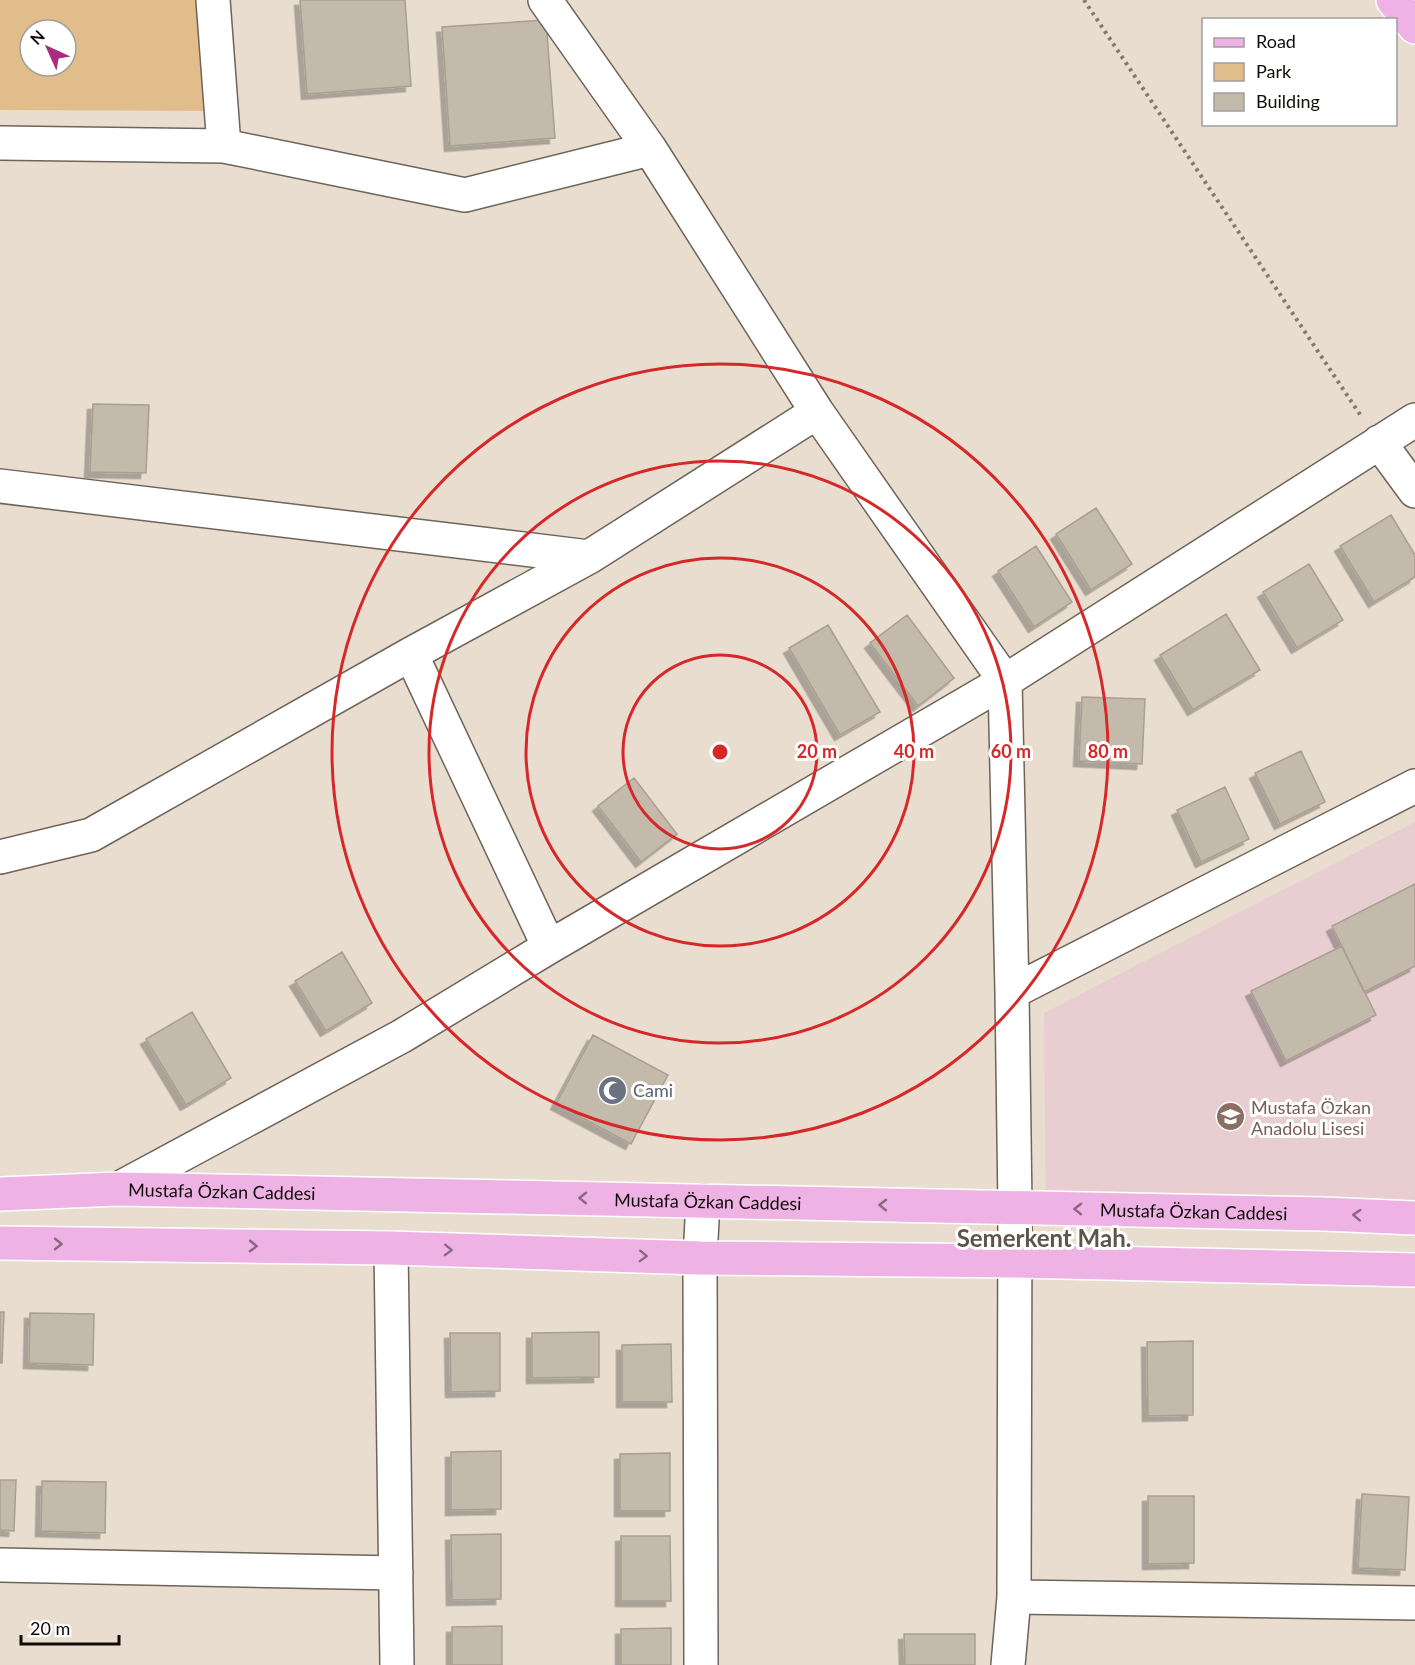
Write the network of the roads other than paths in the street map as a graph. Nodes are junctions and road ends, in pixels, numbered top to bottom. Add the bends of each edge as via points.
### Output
1 (213, 0) edge
2 (545, 0) edge
3 (1393, 0) edge
4 (1415, 27) edge
5 (0, 143) edge
6 (224, 146) junction
7 (650, 149) junction
8 (817, 412) junction
9 (1415, 420) edge
10 (1378, 442) junction
11 (0, 486) edge
12 (1415, 491) edge
13 (589, 557) junction
14 (411, 654) junction
15 (1005, 681) junction
16 (1415, 786) edge
17 (0, 857) edge
18 (549, 947) junction
19 (1012, 992) junction
20 (118, 1189) junction
21 (0, 1194) edge
22 (703, 1201) junction
23 (1015, 1207) junction
24 (1415, 1218) edge
25 (0, 1243) edge
26 (391, 1248) junction
27 (700, 1258) junction
28 (1014, 1261) junction
29 (1415, 1270) edge
30 (0, 1565) edge
31 (396, 1573) junction
32 (1014, 1596) junction
33 (1415, 1603) edge
34 (397, 1665) edge
35 (701, 1665) edge
36 (1008, 1665) edge

1 - 6 street
2 - 7 street
3 - 4 main road
5 - 6 street
6 - 7 street via 465,195
7 - 8 street
8 - 13 street
8 - 15 street
9 - 10 street
10 - 12 street
10 - 15 street
11 - 13 street
13 - 14 street
14 - 17 street via 91,835
14 - 18 street
15 - 18 street
15 - 19 street
16 - 19 street
18 - 20 street via 402,1036
19 - 23 street
20 - 21 main road, Mustafa Özkan Caddesi
22 -> 20 main road, Mustafa Özkan Caddesi
23 -> 22 main road, Mustafa Özkan Caddesi
22 - 27 street
24 -> 23 main road, Mustafa Özkan Caddesi
23 - 28 street
25 -> 26 main road
26 -> 27 main road
26 - 31 street
27 - 28 main road
27 - 35 street
28 - 29 main road
28 - 32 street
30 - 31 street
31 - 34 street
32 - 33 street
32 - 36 street

